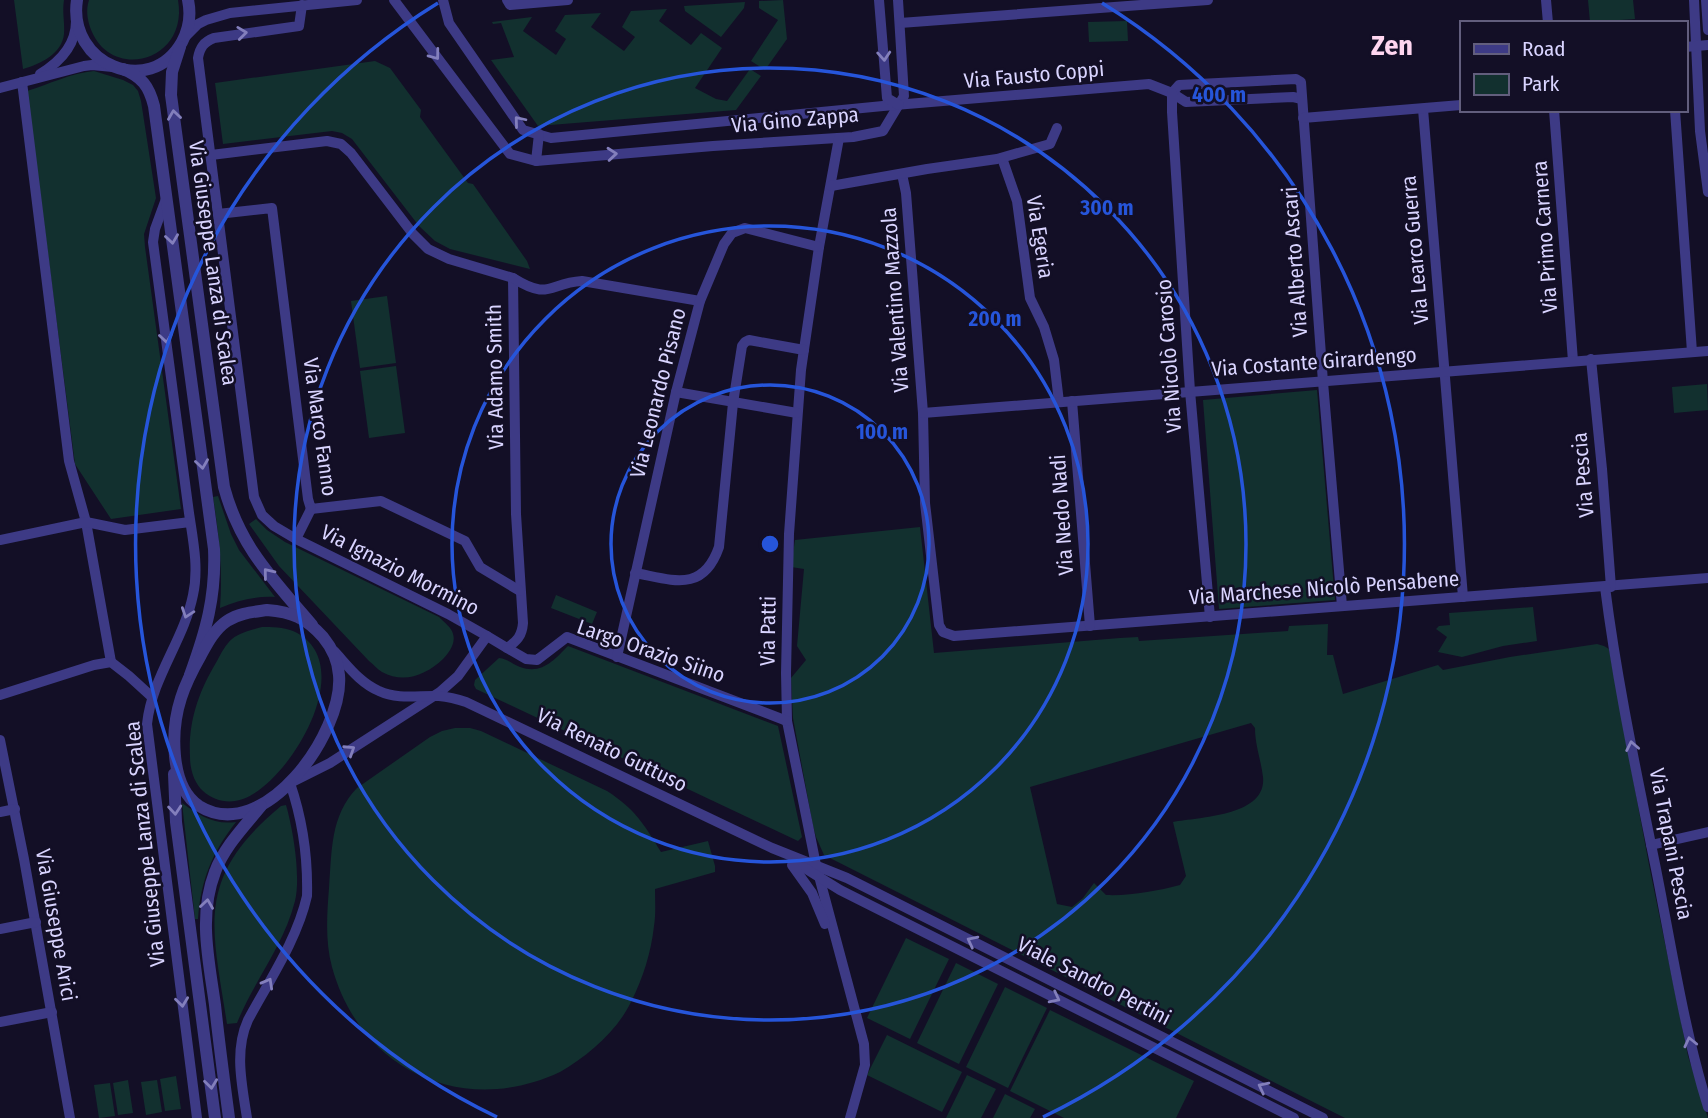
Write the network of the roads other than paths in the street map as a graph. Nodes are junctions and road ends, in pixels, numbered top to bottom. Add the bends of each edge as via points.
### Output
1 (77, 0) edge
2 (188, 0) edge
3 (357, 0) edge
4 (394, 0) edge
5 (443, 0) edge
6 (507, 0) edge
7 (568, 0) edge
8 (879, 0) edge
9 (898, 0) edge
10 (1208, 0) edge
11 (1546, 0) edge
12 (1693, 0) edge
13 (1706, 0) edge
14 (1160, 2) edge
15 (302, 5) junction
16 (76, 17) junction
17 (1548, 21) edge
18 (900, 23) junction
19 (1708, 30) edge
20 (1690, 32) edge
21 (182, 42) junction
22 (1708, 45) edge
23 (1690, 46) edge
24 (118, 68) junction
25 (23, 82) junction
26 (0, 88) edge
27 (1172, 93) junction
28 (1302, 99) junction
29 (899, 105) junction
30 (1460, 105) edge
31 (1423, 109) junction
32 (1554, 112) edge
33 (1675, 112) edge
34 (1303, 118) junction
35 (1057, 128) dead end
36 (539, 134) junction
37 (839, 138) junction
38 (211, 155) junction
39 (1002, 158) junction
40 (536, 161) junction
41 (902, 174) junction
42 (831, 186) junction
43 (1708, 192) edge
44 (166, 200) junction
45 (218, 214) junction
46 (819, 247) junction
47 (513, 278) junction
48 (700, 301) junction
49 (804, 349) junction
50 (1708, 351) edge
51 (1692, 352) junction
52 (1591, 359) junction
53 (1573, 361) junction
54 (1444, 372) junction
55 (1323, 382) junction
56 (1191, 391) junction
57 (676, 392) junction
58 (1072, 401) junction
59 (733, 402) junction
60 (1059, 402) junction
61 (923, 412) junction
62 (797, 413) junction
63 (311, 509) junction
64 (86, 522) junction
65 (190, 522) junction
66 (296, 539) junction
67 (0, 540) edge
68 (635, 573) junction
69 (1708, 578) edge
70 (1608, 587) junction
71 (520, 591) junction
72 (1463, 597) junction
73 (1342, 606) junction
74 (1210, 617) junction
75 (312, 625) junction
76 (1090, 626) junction
77 (943, 632) joint
78 (486, 636) junction
79 (330, 646) junction
80 (507, 648) junction
81 (617, 657) junction
82 (111, 662) junction
83 (190, 675) junction
84 (458, 676) junction
85 (0, 695) edge
86 (433, 696) junction
87 (152, 697) junction
88 (480, 708) junction
89 (787, 721) junction
90 (0, 740) edge
91 (174, 742) junction
92 (290, 783) junction
93 (261, 806) junction
94 (15, 809) junction
95 (0, 811) edge
96 (1708, 832) edge
97 (1651, 845) junction
98 (773, 849) junction
99 (816, 865) junction
100 (819, 877) junction
101 (841, 890) joint
102 (36, 922) junction
103 (0, 929) edge
104 (850, 993) junction
105 (52, 1012) junction
106 (0, 1022) edge
107 (243, 1092) junction
108 (226, 1094) junction
109 (1708, 1107) edge
110 (70, 1118) edge
111 (197, 1118) edge
112 (215, 1118) edge
113 (229, 1118) edge
114 (247, 1118) edge
115 (850, 1118) edge
116 (1294, 1118) edge
117 (1323, 1118) edge

1 - 16 street
2 - 21 street, Via Giuseppe Lanza di Scalea via 190,20
3 - 15 street
4 -> 40 street, Via Gino Zappa via 510,154
36 -> 5 street via 523,130 449,23
6 - 7 street via 510,5
8 -> 29 street via 887,98
9 - 18 street
10 - 14 street
11 - 17 street
12 - 20 street
13 - 19 street
14 - 18 street
15 - 21 street via 217,16 198,23
38 -> 15 street, Via Giuseppe Lanza di Scalea via 200,49 214,38 299,26
16 - 24 street, Via Giuseppe Lanza di Scalea via 89,49
16 - 25 street via 75,34 66,52 45,71
18 - 29 street via 904,96
19 - 20 street
20 - 23 street
21 - 24 street via 161,64
75 -> 21 street, Via Giuseppe Lanza di Scalea via 253,555 224,487 171,95 172,72
22 - 23 street
23 - 43 street
24 - 25 street via 83,66
24 - 44 street, Via Giuseppe Lanza di Scalea via 140,77 152,99
25 - 26 street
25 - 64 street via 66,442
27 - 28 street, Via Fausto Coppi via 1186,102
27 - 28 street, Via Alberto Ascari via 1179,85 1296,79 1301,82
27 - 29 street, Via Fausto Coppi via 1149,85
27 - 56 street, Via Nicolò Carosio
28 - 34 street, Via Alberto Ascari
29 - 36 street, Via Gino Zappa via 551,138
29 - 37 street, Via Gino Zappa via 883,131
30 - 31 street
31 - 34 street
31 - 54 street, Via Learco Guerra
32 - 53 street, Via Primo Carnera
33 - 51 street
34 - 55 street, Via Alberto Ascari
35 - 39 street via 1050,144
36 - 40 street
40 -> 37 street, Via Gino Zappa
37 - 42 street, Via Patti
38 - 45 street, Via Giuseppe Lanza di Scalea
38 - 47 street, Via Adamo Smith via 327,141 341,144 428,248
39 - 41 street
39 - 60 street, Via Egeria via 1017,201 1030,298 1054,360
41 - 42 street
41 - 61 street, Via Valentino Mazzola
42 - 46 street, Via Patti
44 -> 65 street, Via Giuseppe Lanza di Scalea via 153,242
44 -> 83 street, Via Giuseppe Lanza di Scalea via 214,549 212,601
45 - 63 street, Via Marco Fanno via 272,208
45 - 66 street, Via Giuseppe Lanza di Scalea via 254,497 262,515
46 - 48 street, Via Leonardo Pisano via 738,229 727,237
46 - 49 street, Via Patti
47 - 48 street via 541,291 582,281
47 - 71 street, Via Adamo Smith
48 - 57 street, Via Leonardo Pisano
49 - 59 street via 745,342
49 - 62 street, Via Patti
50 - 51 street, Via Costante Girardengo
51 - 52 street, Via Costante Girardengo
52 - 53 street, Via Costante Girardengo
52 - 70 street, Via Pescia
53 - 54 street, Via Costante Girardengo
54 - 55 street, Via Costante Girardengo
54 - 72 street, Via Learco Guerra
55 - 56 street, Via Costante Girardengo
55 - 73 street, Via Alberto Ascari
56 - 58 street, Via Costante Girardengo
56 - 74 street, Via Nicolò Carosio
57 - 59 street
57 - 68 street, Via Leonardo Pisano
58 - 60 street, Via Costante Girardengo
58 - 76 street, Via Nedo Nadi
59 - 62 street
59 - 68 street via 714,560 706,571 681,582
60 - 61 street, Via Costante Girardengo
61 - 77 street, Via Valentino Mazzola via 925,503
62 - 89 street, Via Patti via 789,534
63 - 66 street
63 - 71 street, Via Marco Fanno via 381,500 465,541 480,567
64 - 65 street via 125,530
64 - 67 street
64 - 82 street
65 -> 87 street, Via Giuseppe Lanza di Scalea via 195,558 193,595
66 - 78 street, Via Ignazio Mormino
68 - 81 street, Via Leonardo Pisano
69 - 70 street, Via Marchese Nicolò Pensabene
70 - 72 street, Via Marchese Nicolò Pensabene
97 -> 70 street, Via Trapani Pescia via 1615,659
71 - 80 street, Via Adamo Smith via 522,632
72 - 73 street, Via Marchese Nicolò Pensabene
73 - 74 street, Via Marchese Nicolò Pensabene
74 - 76 street, Via Marchese Nicolò Pensabene
75 - 79 street
75 - 83 street via 279,611 236,616 213,635
76 - 77 street, Via Marchese Nicolò Pensabene via 954,636
78 - 80 street, Via Ignazio Mormino
78 - 84 street
79 - 86 street, Via Renato Guttuso via 378,691
79 - 92 street via 340,677 335,705 317,746
80 - 81 street, Largo Orazio Siino via 537,660 567,637
81 - 89 street, Largo Orazio Siino
82 - 85 street
82 - 87 street
83 - 91 street via 177,710
84 - 86 street
84 - 88 street via 458,693
86 - 88 street, Via Renato Guttuso
92 -> 86 street
87 -> 111 street, Via Giuseppe Lanza di Scalea via 148,736
88 - 98 street, Via Renato Guttuso
89 - 99 street, Via Patti
90 - 94 street, Via Giuseppe Arici
91 - 93 street via 180,782 194,802 227,815
91 -> 112 street, Via Giuseppe Lanza di Scalea via 176,822
92 - 93 street
107 -> 92 street via 242,1034 294,933 307,896 302,831
108 -> 93 street via 206,946 207,900 223,856
94 - 95 street
94 - 102 street, Via Giuseppe Arici
96 - 97 street
109 -> 97 street, Via Trapani Pescia via 1690,1041
98 - 99 street, Via Renato Guttuso
98 - 100 street, Via Renato Guttuso
98 - 104 street via 796,869 812,893
99 - 100 street, Via Patti
117 -> 99 street, Viale Sandro Pertini
100 - 101 street, Via Renato Guttuso
100 - 104 street, Via Patti
101 -> 116 street, Viale Sandro Pertini
102 - 103 street
102 - 105 street, Via Giuseppe Arici
104 - 115 street, Via Patti via 866,1054
105 - 106 street
105 - 110 street, Via Giuseppe Arici
107 - 108 street
107 - 114 street
108 - 113 street

